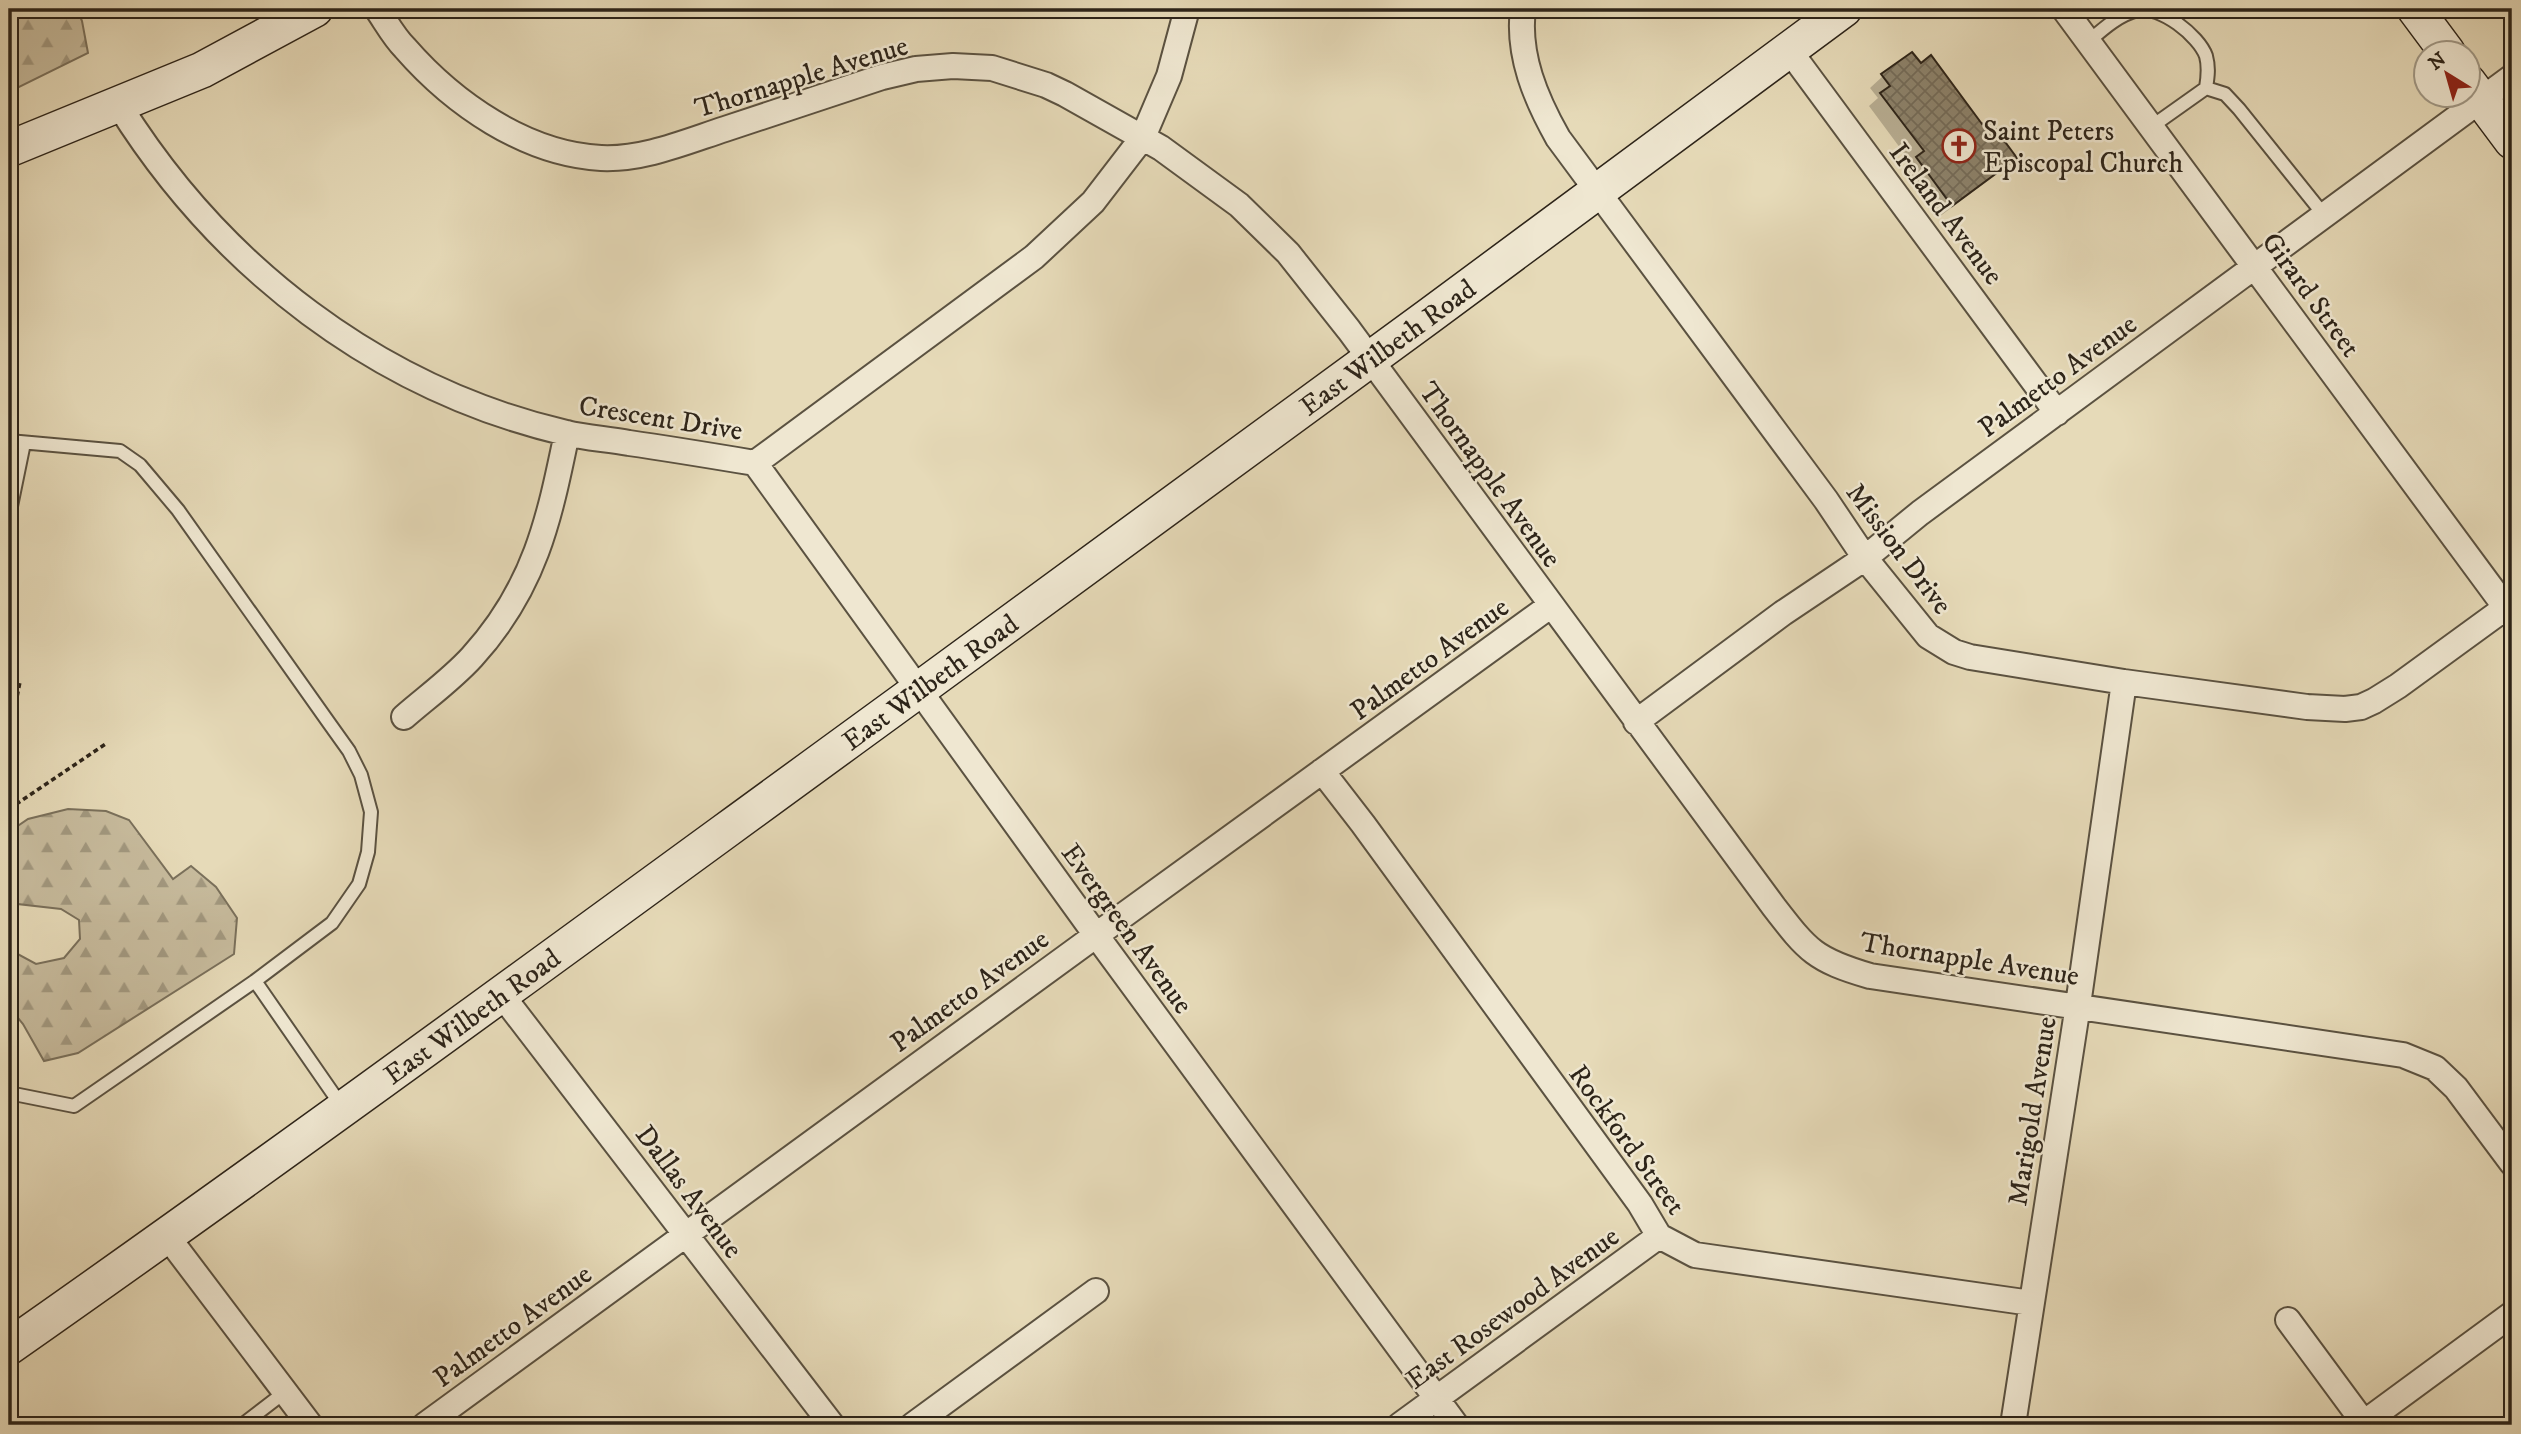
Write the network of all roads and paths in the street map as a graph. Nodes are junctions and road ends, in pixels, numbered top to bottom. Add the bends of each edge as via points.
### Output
1 (316, 9) edge
2 (377, 9) edge
3 (1187, 9) edge
4 (1523, 9) edge
5 (1844, 9) edge
6 (2064, 9) edge
7 (2415, 9) edge
8 (2437, 38) edge
9 (2088, 42) junction
10 (1789, 50) junction
11 (2512, 77) edge
12 (2206, 88) junction
13 (2482, 88) edge
14 (2482, 100) edge
15 (119, 105) junction
16 (2454, 108) edge
17 (2151, 127) junction
18 (1143, 137) junction
19 (2512, 141) edge
20 (9, 149) edge
21 (1598, 192) junction
22 (2324, 215) junction
23 (2255, 267) junction
24 (1371, 360) junction
25 (2057, 412) junction
26 (567, 433) junction
27 (9, 441) edge
28 (24, 443) junction
29 (755, 463) junction
30 (9, 516) edge
31 (1866, 558) junction
32 (1550, 606) junction
33 (2510, 609) edge
34 (20, 682) dead end
35 (2124, 682) junction
36 (919, 689) junction
37 (404, 717) dead end
38 (1636, 722) junction
39 (9, 737) edge
40 (107, 743) dead end
41 (1322, 771) junction
42 (9, 809) edge
43 (1096, 935) junction
44 (255, 981) junction
45 (501, 994) junction
46 (2078, 1005) junction
47 (9, 1093) edge
48 (343, 1108) junction
49 (2512, 1163) edge
50 (685, 1234) junction
51 (167, 1236) junction
52 (1659, 1236) junction
53 (1096, 1291) dead end
54 (2031, 1303) junction
55 (2512, 1314) edge
56 (2288, 1320) dead end
57 (9, 1347) edge
58 (285, 1392) junction
59 (1436, 1399) junction
60 (2363, 1424) edge
61 (242, 1425) edge
62 (310, 1425) edge
63 (425, 1425) edge
64 (832, 1425) edge
65 (913, 1425) edge
66 (1400, 1425) edge
67 (1456, 1425) edge
68 (2013, 1425) edge

1 - 15 main road via 202,70
2 - 18 street, Thornapple Avenue via 402,46 425,69 490,120 545,146 601,158 658,151 882,77 953,65 992,68 1046,85
3 - 18 street, Crescent Drive via 1169,76
4 - 21 street, Mission Drive via 1528,72 1537,100
5 - 10 main road, East Wilbeth Road
6 - 9 street, Girard Street
7 - 8 main road
9 - 12 lane via 2118,18 2140,9 2157,12 2177,22 2205,52
9 - 17 street, Girard Street
10 - 21 main road, East Wilbeth Road
10 - 25 street, Ireland Avenue
11 - 13 street, Palmetto Avenue
12 - 17 lane
12 - 22 lane via 2225,94 2239,109
14 - 19 main road
15 - 20 main road
15 - 26 street, Crescent Drive via 200,215 257,272 322,324 437,389
16 - 22 street, Palmetto Avenue
17 - 23 street, Girard Street
18 - 24 street, Thornapple Avenue via 1239,205 1288,253
18 - 29 street, Crescent Drive via 1093,202 1034,257
21 - 24 main road, East Wilbeth Road
21 - 31 street, Mission Drive
22 - 23 street, Palmetto Avenue
23 - 25 street, Palmetto Avenue
23 - 33 street, Girard Street
24 - 32 street, Thornapple Avenue
24 - 36 main road, East Wilbeth Road
25 - 31 street, Palmetto Avenue
26 - 29 street, Crescent Drive
26 - 37 street via 550,516 523,586 474,655
27 - 28 lane
28 - 30 lane
28 - 44 lane via 120,451 140,465 178,510 361,775 371,812 368,852 359,884 332,923
29 - 36 street, Evergreen Avenue
31 - 35 street, Mission Drive via 1928,636 1954,652
31 - 38 street, Palmetto Avenue
32 - 38 street, Thornapple Avenue
32 - 41 street, Palmetto Avenue
33 - 35 street, Mission Drive via 2361,707 2307,707
34 - 39 path
35 - 46 street, Marigold Avenue
36 - 43 street, Evergreen Avenue
36 - 45 main road, East Wilbeth Road
38 - 46 street, Thornapple Avenue via 1786,921 1822,959 1870,976
40 - 42 path
41 - 43 street, Palmetto Avenue
41 - 52 street, Rockford Street
43 - 50 street, Palmetto Avenue
43 - 59 street, Evergreen Avenue
44 - 47 lane via 74,1106
44 - 48 lane
45 - 48 main road, East Wilbeth Road
45 - 50 street, Dallas Avenue
46 - 49 street, Thornapple Avenue via 2421,1061 2456,1088
46 - 54 street, Marigold Avenue
48 - 51 main road, East Wilbeth Road
50 - 63 street, Palmetto Avenue
50 - 64 street, Dallas Avenue
51 - 57 main road, East Wilbeth Road
51 - 58 street
52 - 54 street, Rockford Street via 1695,1255
52 - 59 street, East Rosewood Avenue
53 - 65 street
54 - 68 street, Marigold Avenue
55 - 60 street
56 - 60 street
58 - 61 lane
58 - 62 street
59 - 66 street, East Rosewood Avenue
59 - 67 street, Evergreen Avenue

